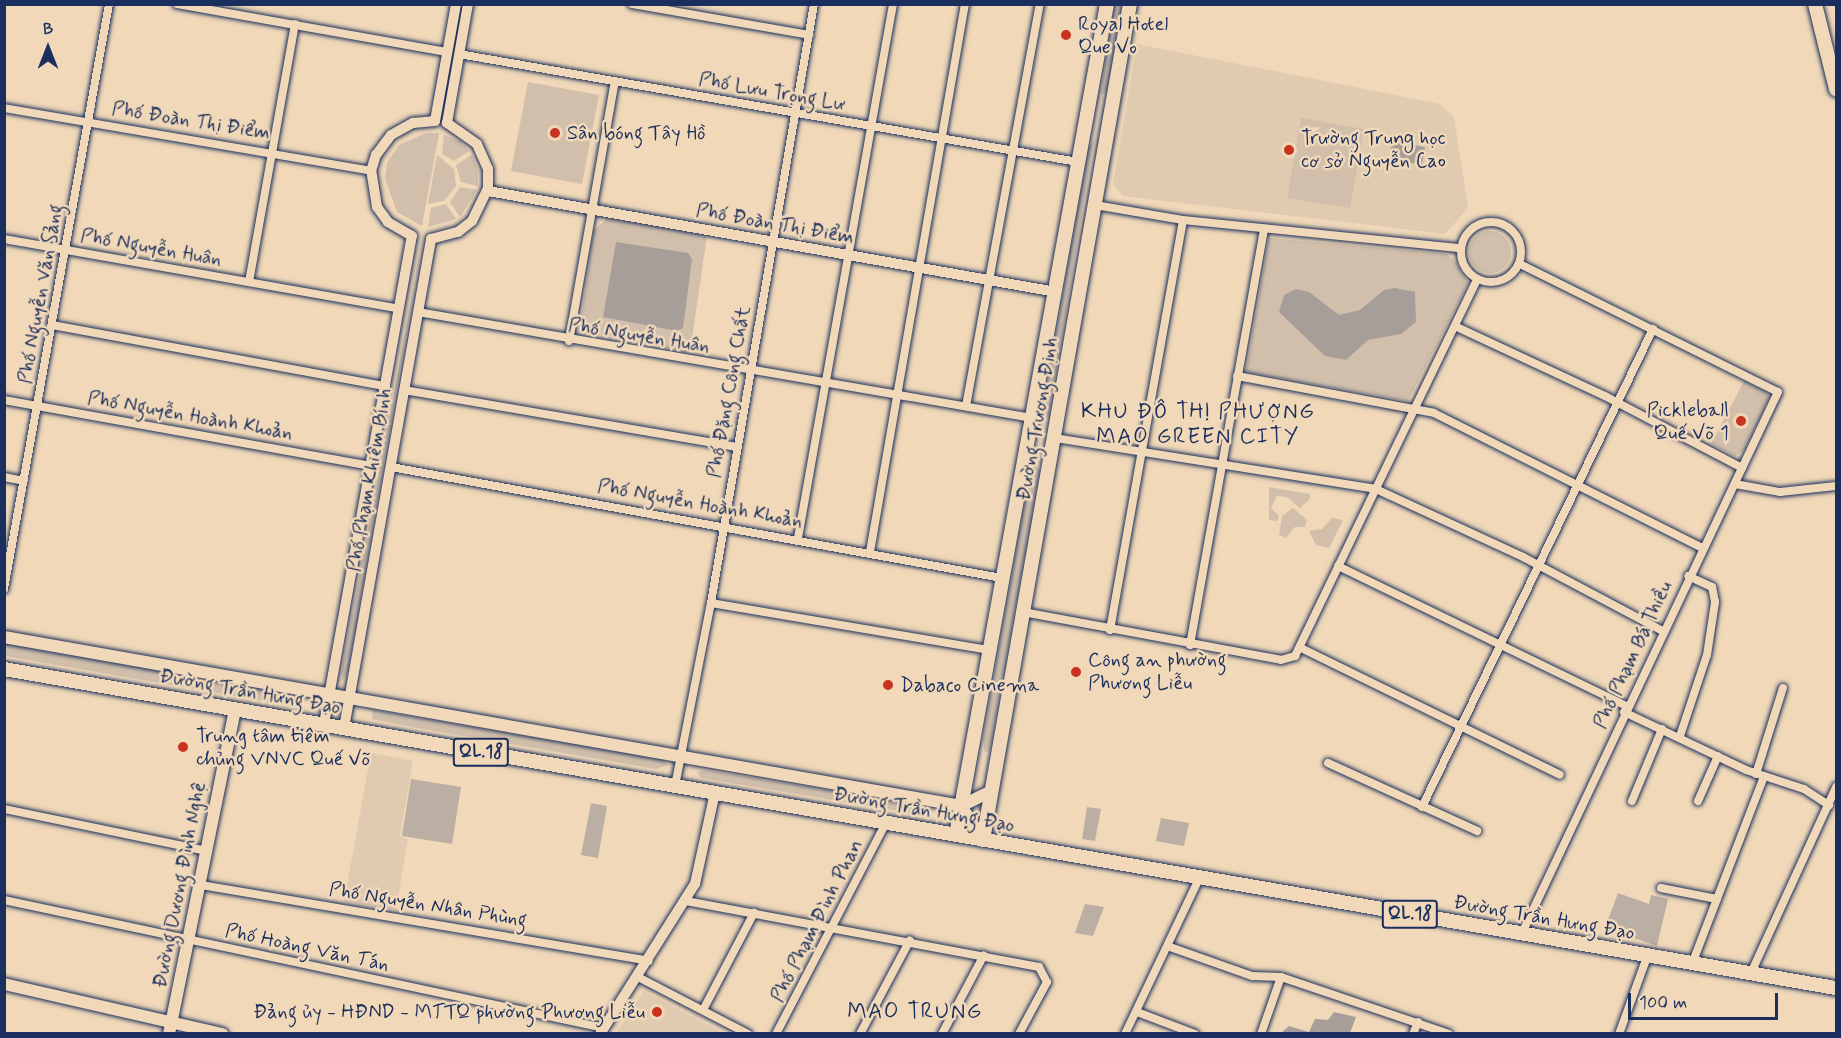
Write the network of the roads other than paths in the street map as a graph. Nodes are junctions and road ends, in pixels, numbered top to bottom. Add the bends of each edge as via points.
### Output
1 (109, 4) edge
2 (177, 4) edge
3 (456, 4) edge
4 (468, 4) edge
5 (632, 4) edge
6 (814, 4) edge
7 (893, 4) edge
8 (965, 4) edge
9 (1040, 4) edge
10 (1130, 4) edge
11 (1815, 4) edge
12 (1104, 5) edge
13 (295, 24) junction
14 (809, 35) junction
15 (447, 52) junction
16 (459, 54) junction
17 (1833, 57) edge
18 (615, 81) junction
19 (1836, 89) edge
20 (4, 108) edge
21 (1086, 111) junction
22 (796, 113) junction
23 (1109, 115) junction
24 (88, 122) junction
25 (873, 126) junction
26 (943, 139) junction
27 (1015, 151) junction
28 (271, 153) junction
29 (1078, 162) junction
30 (371, 171) junction
31 (488, 191) junction
32 (1095, 205) junction
33 (592, 210) junction
34 (1183, 220) junction
35 (1264, 229) junction
36 (4, 239) edge
37 (773, 242) junction
38 (1461, 248) junction
39 (65, 250) junction
40 (850, 256) junction
41 (1520, 264) junction
42 (919, 268) junction
43 (1477, 279) junction
44 (989, 280) junction
45 (249, 282) junction
46 (1056, 292) junction
47 (399, 309) junction
48 (418, 312) junction
49 (52, 325) junction
50 (1457, 327) junction
51 (1653, 329) junction
52 (569, 341) junction
53 (751, 371) junction
54 (1237, 376) junction
55 (825, 384) junction
56 (385, 386) junction
57 (404, 390) junction
58 (897, 395) junction
59 (4, 400) edge
60 (1619, 404) junction
61 (37, 406) junction
62 (966, 406) junction
63 (1416, 408) junction
64 (1032, 418) junction
65 (1029, 433) junction
66 (1055, 438) junction
67 (737, 447) junction
68 (1142, 450) junction
69 (370, 466) junction
70 (391, 467) junction
71 (1221, 467) junction
72 (1742, 468) junction
73 (4, 477) edge
74 (24, 481) junction
75 (1735, 484) junction
76 (1836, 486) edge
77 (1577, 487) junction
78 (1376, 489) junction
79 (723, 525) junction
80 (798, 538) junction
81 (1701, 548) junction
82 (870, 552) junction
83 (1539, 565) junction
84 (1338, 566) junction
85 (1688, 576) junction
86 (1002, 578) junction
87 (4, 589) edge
88 (711, 603) junction
89 (1023, 612) junction
90 (1110, 630) junction
91 (1663, 631) junction
92 (4, 637) edge
93 (1190, 645) junction
94 (1502, 646) junction
95 (1301, 648) junction
96 (988, 650) junction
97 (4, 669) edge
98 (1783, 688) dead end
99 (330, 694) junction
100 (350, 698) junction
101 (1625, 709) junction
102 (235, 710) junction
103 (324, 724) junction
104 (1460, 727) junction
105 (344, 728) junction
106 (1662, 729) junction
107 (1680, 736) junction
108 (680, 755) junction
109 (1718, 756) junction
110 (1328, 764) dead end
111 (1560, 775) dead end
112 (1760, 775) junction
113 (675, 786) junction
114 (1836, 787) edge
115 (716, 792) junction
116 (990, 792) junction
117 (1632, 801) dead end
118 (1698, 801) dead end
119 (1829, 805) junction
120 (961, 806) junction
121 (1422, 807) junction
122 (4, 809) edge
123 (886, 823) junction
124 (1476, 831) dead end
125 (956, 835) junction
126 (983, 840) junction
127 (207, 851) junction
128 (1200, 877) junction
129 (201, 885) junction
130 (1661, 888) dead end
131 (1717, 899) junction
132 (4, 900) edge
133 (686, 901) junction
134 (754, 913) junction
135 (834, 927) junction
136 (1522, 933) junction
137 (189, 939) junction
138 (910, 940) junction
139 (1170, 946) junction
140 (984, 956) junction
141 (1647, 957) junction
142 (649, 961) junction
143 (1692, 964) junction
144 (1751, 973) junction
145 (1281, 977) junction
146 (638, 978) junction
147 (4, 984) edge
148 (1836, 988) edge
149 (703, 1010) junction
150 (1137, 1012) junction
151 (1418, 1022) junction
152 (170, 1028) edge
153 (602, 1031) edge
154 (222, 1034) edge
155 (748, 1034) edge
156 (776, 1034) edge
157 (860, 1034) edge
158 (942, 1034) edge
159 (1019, 1034) edge
160 (1125, 1034) edge
161 (1195, 1034) edge
162 (1261, 1034) edge
163 (1413, 1034) edge
164 (1449, 1034) edge
165 (1619, 1034) edge

1 - 24 street, Phố Nguyễn Văn Sảng
2 - 13 street
3 - 15 street
4 - 16 street
5 - 14 street
6 - 14 street, Phố Đặng Công Chất
7 - 25 street
8 - 26 street
9 - 27 street
10 - 23 main road, Đường Trương Định
11 - 17 main road
12 - 21 main road, Đường Trương Định
13 - 15 street
13 - 28 street
14 - 22 street, Phố Đặng Công Chất
15 - 30 street via 435,121 413,123 391,135 376,155
16 - 18 street, Phố Lưu Trọng Lư
16 - 31 street via 447,123 464,131 482,152
17 - 19 main road
18 - 22 street, Phố Lưu Trọng Lư
18 - 33 street
20 - 24 street, Phố Đoàn Thị Điểm
21 - 23 main road
21 - 29 main road, Đường Trương Định
22 - 25 street, Phố Lưu Trọng Lư
22 - 37 street, Phố Đặng Công Chất
23 - 32 main road, Đường Trương Định
24 - 28 street, Phố Đoàn Thị Điểm
24 - 39 street, Phố Nguyễn Văn Sảng
25 - 26 street, Phố Lưu Trọng Lư
25 - 40 street
26 - 27 street, Phố Lưu Trọng Lư
26 - 42 street
27 - 29 street, Phố Lưu Trọng Lư
27 - 44 street
28 - 30 street, Phố Đoàn Thị Điểm
28 - 45 street
29 - 46 main road, Đường Trương Định
30 - 47 street, Phố Phạm Khiêm Bính via 377,207 388,222 412,236
31 - 33 street, Phố Đoàn Thị Điểm
31 - 48 street, Phố Phạm Khiêm Bính via 478,213 465,227 431,239
32 - 34 street
32 - 66 main road, Đường Trương Định
33 - 37 street, Phố Đoàn Thị Điểm
33 - 52 street
34 - 35 street
34 - 68 street
35 - 38 street
35 - 54 street
36 - 39 street, Phố Nguyễn Huân
37 - 40 street, Phố Đoàn Thị Điểm
37 - 53 street, Phố Đặng Công Chất
38 - 41 street via 1476,226 1499,223 1518,237
38 - 43 street via 1464,266
39 - 45 street, Phố Nguyễn Huân
39 - 49 street, Phố Nguyễn Văn Sảng
40 - 42 street, Phố Đoàn Thị Điểm
40 - 55 street
41 - 43 street via 1500,282
41 - 51 street
42 - 44 street, Phố Đoàn Thị Điểm
42 - 58 street
43 - 50 street
44 - 46 street, Phố Đoàn Thị Điểm
44 - 62 street
45 - 47 street, Phố Nguyễn Huân
46 - 64 main road, Đường Trương Định
47 - 56 street, Phố Phạm Khiêm Bính
48 - 52 street, Phố Nguyễn Huân
48 - 57 street, Phố Phạm Khiêm Bính
49 - 56 street
49 - 61 street, Phố Nguyễn Văn Sảng
50 - 60 street
50 - 63 street
51 - 60 street
51 - 72 street, Phố Phạm Bá Thiều via 1778,392
52 - 53 street, Phố Nguyễn Huân
53 - 55 street, Phố Nguyễn Huân
53 - 67 street, Phố Đặng Công Chất
54 - 63 street
54 - 71 street
55 - 58 street, Phố Nguyễn Huân
55 - 80 street
56 - 69 street, Phố Phạm Khiêm Bính
57 - 67 street
57 - 70 street, Phố Phạm Khiêm Bính
58 - 62 street, Phố Nguyễn Huân
58 - 82 street
59 - 61 street, Phố Nguyễn Hoành Khoản
60 - 72 street
60 - 77 street
61 - 69 street, Phố Nguyễn Hoành Khoản
61 - 74 street, Phố Nguyễn Văn Sảng
62 - 64 street, Phố Nguyễn Huân
63 - 77 street
63 - 78 street
64 - 65 main road, Đường Trương Định
65 - 66 main road
65 - 86 main road, Đường Trương Định
66 - 68 street
66 - 89 main road, Đường Trương Định
67 - 79 street, Phố Đặng Công Chất
68 - 71 street
68 - 90 street
69 - 99 street, Phố Phạm Khiêm Bính
70 - 79 street, Phố Nguyễn Hoành Khoản
70 - 100 street, Phố Phạm Khiêm Bính
71 - 78 street
71 - 93 street
72 - 75 street, Phố Phạm Bá Thiều
73 - 74 street
74 - 87 street, Phố Nguyễn Văn Sảng
75 - 76 street via 1779,492
75 - 81 street, Phố Phạm Bá Thiều
77 - 81 street
77 - 83 street
78 - 83 street
78 - 84 street
79 - 80 street, Phố Nguyễn Hoành Khoản
79 - 88 street, Phố Đặng Công Chất
80 - 82 street, Phố Nguyễn Hoành Khoản
81 - 85 street, Phố Phạm Bá Thiều
82 - 86 street, Phố Nguyễn Hoành Khoản
83 - 91 street
83 - 94 street
84 - 94 street
84 - 95 street
85 - 91 street, Phố Phạm Bá Thiều
85 - 107 street via 1712,587 1715,602 1707,655
86 - 96 main road, Đường Trương Định
88 - 96 street
88 - 108 street, Phố Đặng Công Chất
89 - 90 street
89 - 116 main road, Đường Trương Định
90 - 93 street
91 - 101 street, Phố Phạm Bá Thiều
92 - 99 main road, Đường Trần Hưng Đạo
93 - 95 street via 1281,660 1295,656
94 - 101 street
94 - 104 street
95 - 104 street
96 - 120 main road, Đường Trương Định
97 - 102 main road, Đường Trần Hưng Đạo / QL.18
98 - 112 street
99 - 100 main road, Đường Trần Hưng Đạo
99 - 103 street, Phố Phạm Khiêm Bính
100 - 105 street, Phố Phạm Khiêm Bính
100 - 108 main road, Đường Trần Hưng Đạo
101 - 106 street
101 - 136 street, Phố Phạm Bá Thiều
102 - 103 main road, Đường Trần Hưng Đạo / QL.18
102 - 127 main road, Đường Dương Đình Nghệ
103 - 105 main road, Đường Trần Hưng Đạo / QL.18
104 - 111 street
104 - 121 street
105 - 113 main road, Đường Trần Hưng Đạo / QL.18
106 - 107 street
106 - 117 street
107 - 109 street
108 - 113 street, Phố Đặng Công Chất
108 - 120 main road, Đường Trần Hưng Đạo
109 - 112 street
109 - 118 street
110 - 121 street
112 - 119 street via 1804,789
112 - 131 street
113 - 115 main road, Đường Trần Hưng Đạo / QL.18
114 - 119 street
115 - 123 main road, Đường Trần Hưng Đạo / QL.18
115 - 133 street via 697,876
116 - 120 main road
116 - 126 main road, Đường Trương Định
119 - 144 street
120 - 125 main road, Đường Trương Định
120 - 126 main road
121 - 124 street
122 - 127 street
123 - 125 main road, Đường Trần Hưng Đạo / QL.18
123 - 135 street, Phố Phạm Đình Phan
125 - 126 main road, Đường Trần Hưng Đạo / QL.18
126 - 128 main road, Đường Trần Hưng Đạo / QL.18
127 - 129 main road, Đường Dương Đình Nghệ
128 - 136 main road, Đường Trần Hưng Đạo / QL.18
128 - 139 street
129 - 137 main road, Đường Dương Đình Nghệ
129 - 142 street, Phố Nguyễn Nhân Phùng
130 - 131 street
131 - 143 street
132 - 137 street, Phố Hoàng Văn Tán
133 - 134 street
133 - 142 street
134 - 135 street
134 - 149 street
135 - 138 street
135 - 156 street, Phố Phạm Đình Phan
136 - 141 main road, Đường Trần Hưng Đạo / QL.18
137 - 152 main road, Đường Dương Đình Nghệ
137 - 153 street, Phố Hoàng Văn Tán
138 - 140 street
138 - 157 street
139 - 145 street via 1252,976
139 - 150 street
140 - 158 street
140 - 159 street via 1039,967 1045,973 1047,982
141 - 143 main road, Đường Trần Hưng Đạo / QL.18
141 - 165 street
142 - 146 street
143 - 144 main road, Đường Trần Hưng Đạo / QL.18
144 - 148 main road, Đường Trần Hưng Đạo / QL.18
145 - 151 street
145 - 162 street
146 - 149 street
146 - 153 street
147 - 152 main road
149 - 155 street
150 - 160 street
150 - 161 street
151 - 163 street
151 - 164 street
152 - 154 main road

